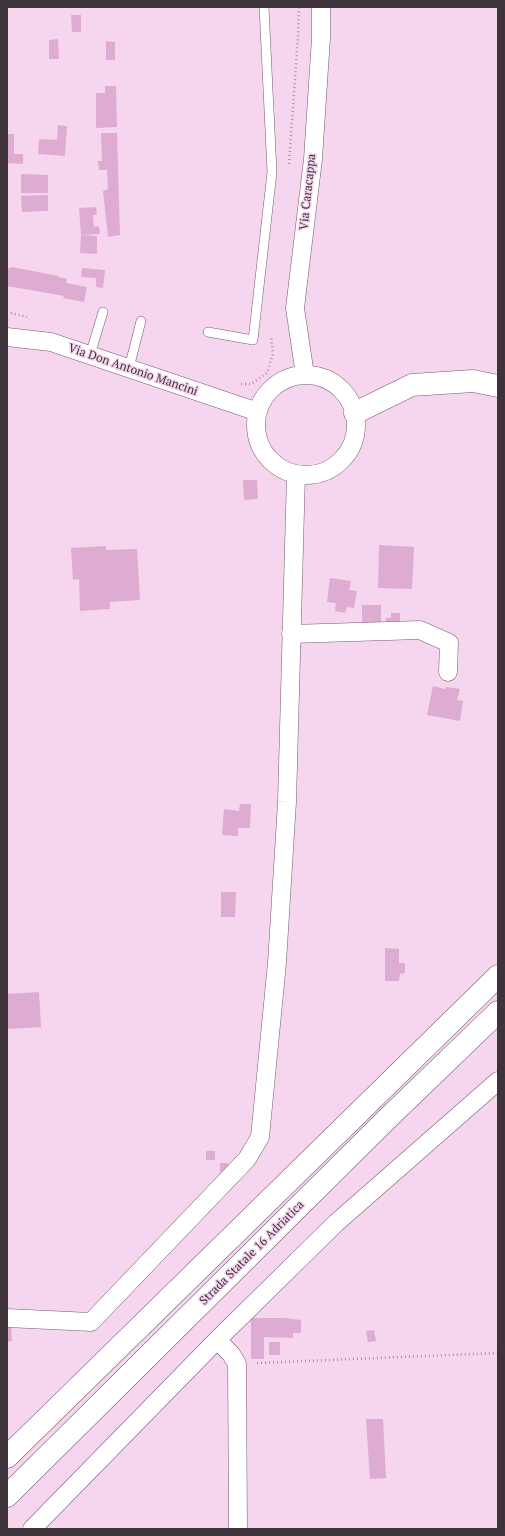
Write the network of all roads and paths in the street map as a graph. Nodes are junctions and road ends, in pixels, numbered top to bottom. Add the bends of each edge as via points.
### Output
1 (264, 7) edge
2 (321, 7) edge
3 (103, 312) dead end
4 (141, 322) dead end
5 (208, 332) dead end
6 (7, 337) edge
7 (90, 355) junction
8 (129, 368) junction
9 (305, 375) junction
10 (498, 386) edge
11 (258, 412) junction
12 (355, 413) junction
13 (296, 474) junction
14 (291, 634) junction
15 (448, 672) dead end
16 (498, 976) edge
17 (498, 1012) edge
18 (498, 1081) edge
19 (7, 1318) edge
20 (217, 1340) junction
21 (498, 1353) edge
22 (237, 1364) junction
23 (7, 1457) edge
24 (7, 1496) edge
25 (32, 1529) edge
26 (238, 1529) edge

1 - 5 lane via 272,172 253,340
2 - 9 street, Via Caracappa via 313,159 295,308
3 - 7 lane
4 - 8 lane
6 - 7 street, Via Don Antonio Mancini via 51,342
7 - 8 street, Via Don Antonio Mancini
8 - 11 street, Via Don Antonio Mancini
9 - 11 street via 289,378 275,386 265,397
9 - 12 street via 322,377 337,385 348,397
10 - 12 main road via 473,381 412,385
11 - 13 street via 256,428 260,444 268,458 281,468
12 - 13 street via 356,430 352,446 342,460 329,470 313,475
13 - 14 street
14 - 15 street via 420,630 449,643
14 - 19 street via 287,802 278,955 260,1138 247,1159 91,1322
16 - 23 main road
17 - 24 main road, Strada Statale 16 Adriatica
18 - 20 street via 336,1223
20 - 22 street via 232,1354
20 - 25 street
21 - 22 path
22 - 26 street

